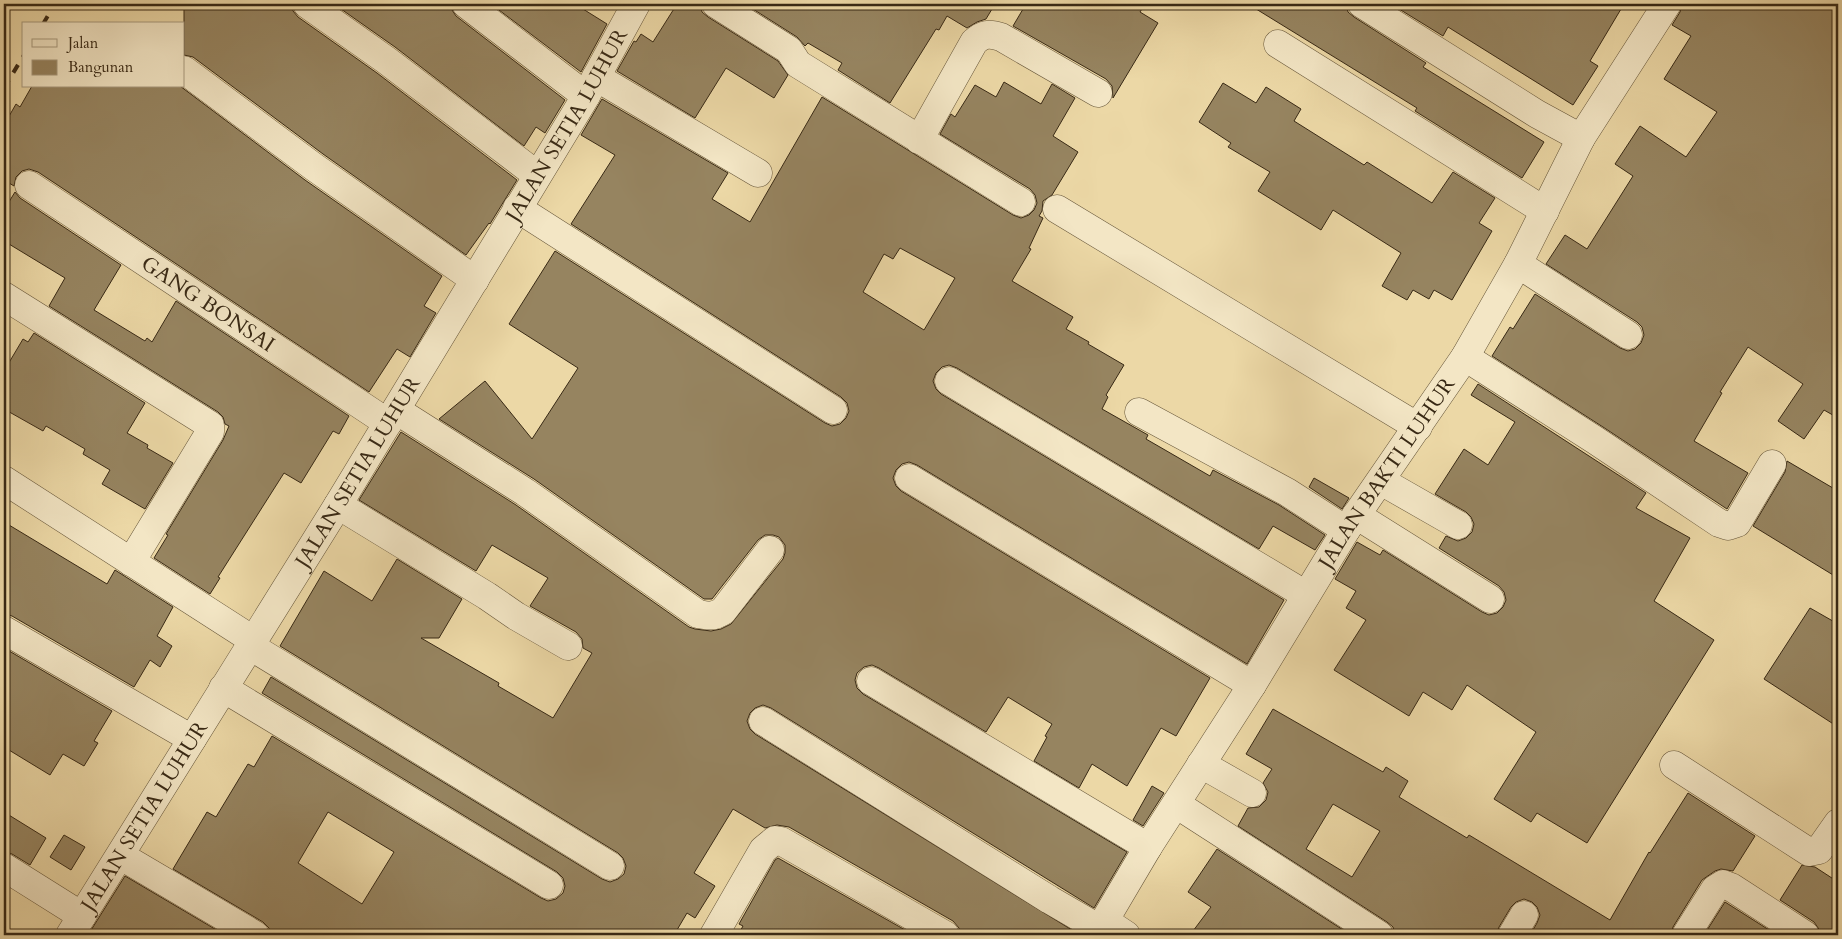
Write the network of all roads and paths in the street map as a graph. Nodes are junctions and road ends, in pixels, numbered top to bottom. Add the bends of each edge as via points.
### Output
1 (307, 4) edge
2 (466, 4) edge
3 (636, 4) edge
4 (716, 4) edge
5 (1362, 4) edge
6 (1667, 4) edge
7 (1278, 44) dead end
8 (185, 71) edge
9 (591, 86) junction
10 (1098, 93) dead end
11 (1581, 138) junction
12 (919, 140) junction
13 (758, 173) dead end
14 (537, 175) junction
15 (29, 184) dead end
16 (1021, 202) dead end
17 (517, 208) junction
18 (1057, 209) dead end
19 (1545, 211) junction
20 (1518, 264) junction
21 (475, 280) junction
22 (4, 296) edge
23 (1628, 334) dead end
24 (1465, 357) junction
25 (949, 381) dead end
26 (833, 410) dead end
27 (1139, 412) dead end
28 (392, 417) junction
29 (1418, 427) junction
30 (1772, 464) dead end
31 (908, 478) dead end
32 (4, 480) edge
33 (1381, 481) junction
34 (338, 505) junction
35 (1351, 523) junction
36 (1458, 525) dead end
37 (770, 550) dead end
38 (130, 562) junction
39 (1306, 595) junction
40 (1490, 599) dead end
41 (4, 630) edge
42 (251, 643) junction
43 (568, 646) dead end
44 (871, 682) dead end
45 (1252, 685) junction
46 (223, 688) junction
47 (763, 721) dead end
48 (192, 739) junction
49 (1201, 764) junction
50 (1674, 766) dead end
51 (1252, 793) dead end
52 (1176, 804) junction
53 (1838, 823) edge
54 (1148, 847) junction
55 (121, 856) junction
56 (610, 866) dead end
57 (4, 867) edge
58 (549, 885) dead end
59 (76, 926) edge
60 (1107, 930) edge
61 (255, 935) edge
62 (714, 935) edge
63 (945, 935) edge
64 (1379, 935) edge
65 (1686, 935) edge
66 (1804, 935) edge

1 - 14 street
2 - 9 street
3 - 9 street, JALAN SETIA LUHUR
4 - 12 street via 789,50 798,64
5 - 11 street
6 - 11 street, JALAN BAKTI LUHUR
7 - 19 street
8 - 21 street via 314,167
9 - 13 street
9 - 14 street, JALAN SETIA LUHUR
10 - 12 street via 992,33 974,42
11 - 19 street, JALAN BAKTI LUHUR
12 - 16 street
14 - 17 street, JALAN SETIA LUHUR
15 - 28 street, GANG BONSAI
17 - 21 street, JALAN SETIA LUHUR
17 - 26 street
18 - 29 street
19 - 20 street, JALAN BAKTI LUHUR
20 - 23 street
20 - 24 street, JALAN BAKTI LUHUR
21 - 28 street, JALAN SETIA LUHUR
22 - 38 street via 210,425 210,432
24 - 29 street, JALAN BAKTI LUHUR
24 - 30 street via 1719,524 1737,523
25 - 39 street
27 - 35 street
28 - 34 street, JALAN SETIA LUHUR
28 - 37 street, GANG BONSAI via 525,492 698,614 716,616 723,611
29 - 33 street, JALAN BAKTI LUHUR
31 - 45 street
32 - 38 street
33 - 35 street, JALAN BAKTI LUHUR
33 - 36 street
34 - 42 street, JALAN SETIA LUHUR
34 - 43 street
35 - 39 street, JALAN BAKTI LUHUR
35 - 40 street
38 - 42 street
39 - 45 street, JALAN BAKTI LUHUR
41 - 48 street
42 - 46 street, JALAN SETIA LUHUR
42 - 56 street
44 - 54 street
45 - 49 street, JALAN BAKTI LUHUR
46 - 48 street, JALAN SETIA LUHUR
46 - 58 street
47 - 60 street via 1050,900
48 - 55 street, JALAN SETIA LUHUR
49 - 51 street
49 - 52 street, JALAN BAKTI LUHUR
50 - 53 street via 1809,852 1819,850
52 - 54 street, JALAN BAKTI LUHUR
52 - 64 street
54 - 60 street, JALAN BAKTI LUHUR
55 - 59 street, JALAN SETIA LUHUR
55 - 61 street
57 - 59 street
62 - 63 street via 763,850 775,840
65 - 66 street via 1715,889 1723,884 1731,886

